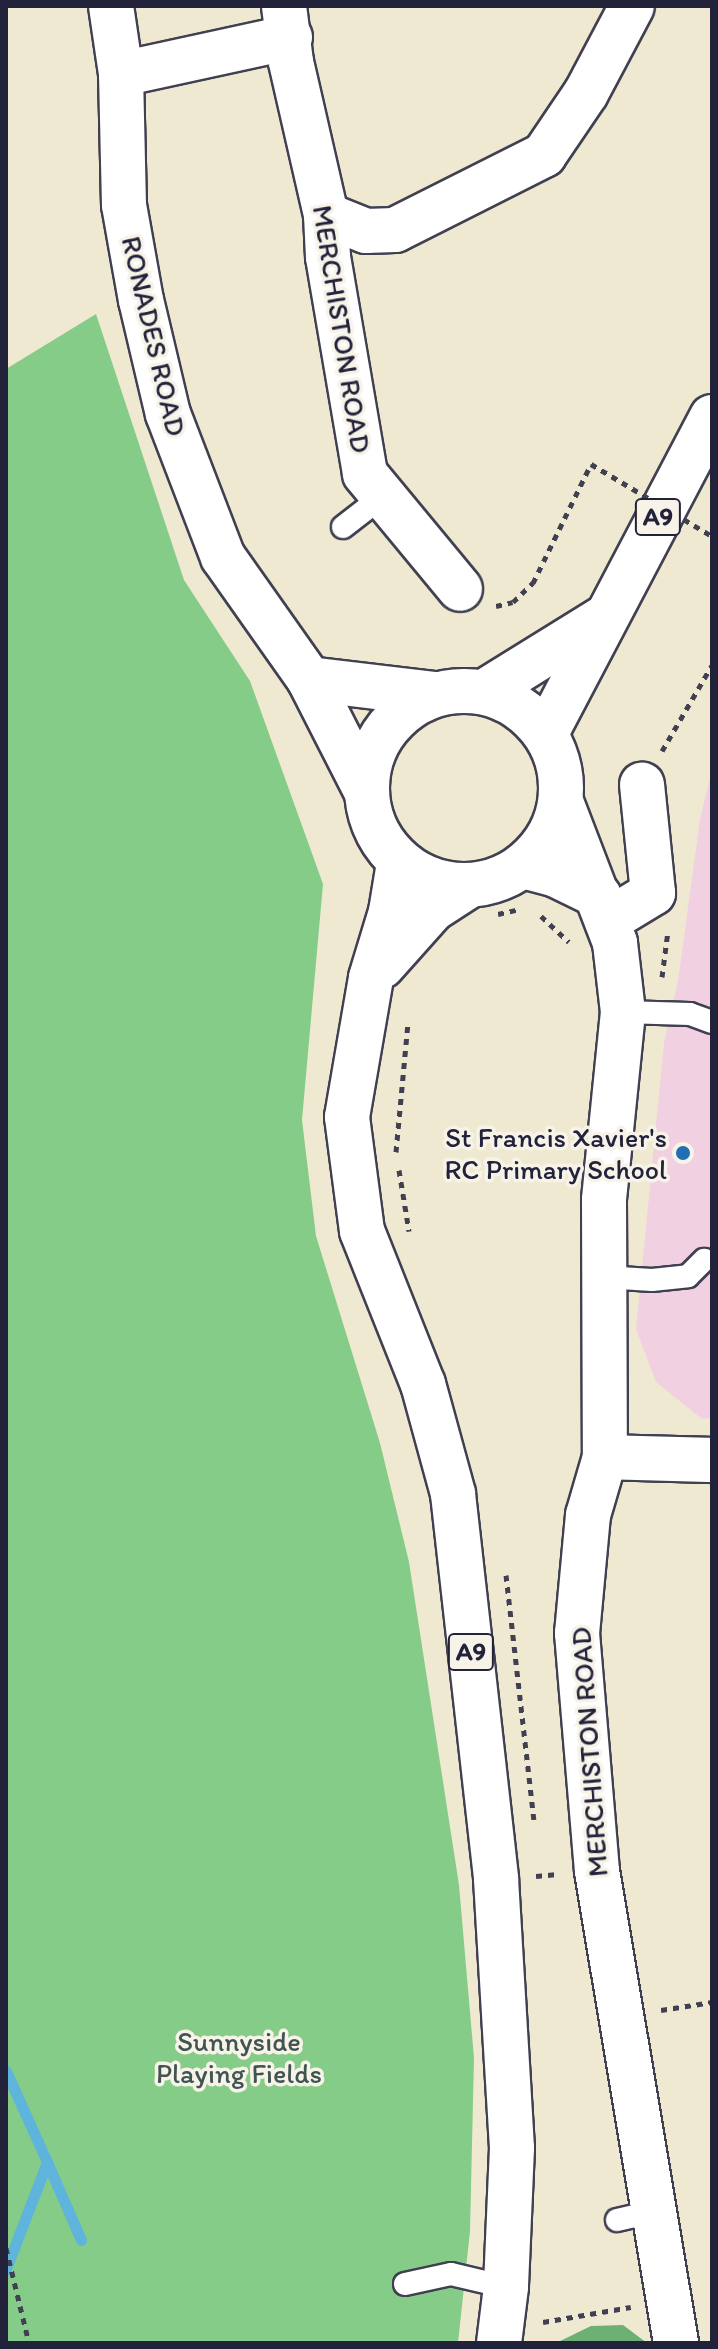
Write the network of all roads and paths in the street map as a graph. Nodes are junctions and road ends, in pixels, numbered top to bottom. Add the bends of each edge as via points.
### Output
1 (111, 6) edge
2 (632, 6) edge
3 (287, 21) edge
4 (121, 74) junction
5 (326, 215) junction
6 (712, 417) edge
7 (383, 496) junction
8 (343, 527) dead end
9 (712, 536) edge
10 (460, 589) joint
11 (605, 617) junction
12 (712, 665) edge
13 (309, 679) junction
14 (484, 692) junction
15 (435, 694) junction
16 (546, 733) junction
17 (642, 785) joint
18 (365, 789) junction
19 (561, 802) junction
20 (399, 863) junction
21 (540, 871) junction
22 (477, 901) junction
23 (603, 909) junction
24 (371, 978) junction
25 (623, 1012) junction
26 (408, 1020) dead end
27 (712, 1022) edge
28 (413, 1245) dead end
29 (704, 1260) dead end
30 (604, 1277) junction
31 (605, 1457) junction
32 (712, 1460) edge
33 (505, 1565) dead end
34 (535, 1831) dead end
35 (537, 1861) dead end
36 (539, 1876) dead end
37 (712, 2002) edge
38 (621, 2015) junction
39 (6, 2248) edge
40 (405, 2284) dead end
41 (506, 2287) junction
42 (672, 2322) edge
43 (514, 2334) edge
44 (29, 2343) edge

1 - 4 main road, RONADES ROAD
2 - 5 main road via 586,93 544,155 395,230 366,231
3 - 4 main road, MERCHISTON ROAD
3 - 5 main road, MERCHISTON ROAD via 291,62
4 - 13 main road, RONADES ROAD via 124,205 168,414 223,557
5 - 7 main road, MERCHISTON ROAD via 328,257 365,474
6 - 11 main road, A9
7 - 8 lane
7 - 10 main road, MERCHISTON ROAD
9 - 10 path, bridge via 591,464 533,583 513,602 482,610
11 - 14 main road
11 - 16 main road, A9
12 - 17 path
13 - 15 main road
13 - 18 main road, RONADES ROAD
14 - 15 main road
14 - 16 main road via 519,707
15 - 18 main road via 407,708 384,730 370,758
16 - 19 main road via 560,766
17 - 23 main road via 653,893
18 - 20 main road via 374,830
19 - 21 main road
19 - 23 main road, MERCHISTON ROAD
20 - 22 main road
20 - 24 main road, A9
21 - 22 main road via 497,881
21 - 22 path via 532,907
21 - 23 main road
22 - 24 main road via 433,909
23 - 25 main road, MERCHISTON ROAD via 615,943
24 - 41 main road, A9 via 347,1117 362,1231 423,1384 453,1494 496,1879 512,2148
25 - 27 lane via 690,1014
25 - 30 main road, MERCHISTON ROAD via 604,1200
26 - 28 path via 395,1149
29 - 30 lane via 688,1276
30 - 31 main road, MERCHISTON ROAD
31 - 32 main road
31 - 38 main road, MERCHISTON ROAD via 588,1515 577,1633 597,1871
33 - 34 path
35 - 36 path
37 - 38 path
38 - 42 main road, MERCHISTON ROAD via 635,2216
39 - 44 path
40 - 41 lane via 451,2274
41 - 43 main road, A9
42 - 43 path

